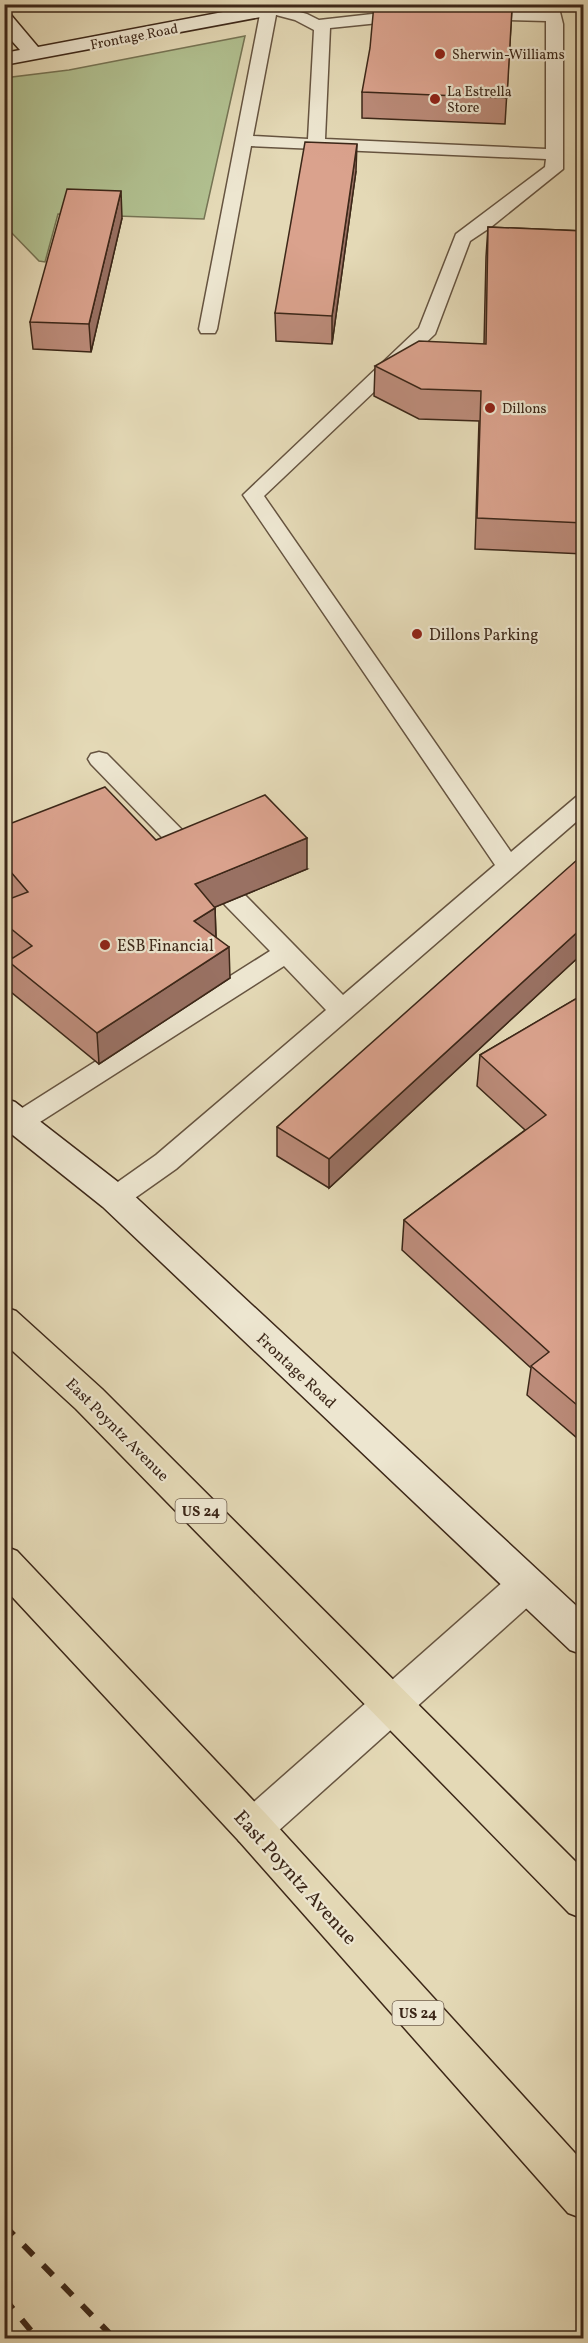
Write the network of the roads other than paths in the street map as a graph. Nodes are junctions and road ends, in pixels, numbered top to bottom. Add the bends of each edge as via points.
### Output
1 (298, 4) edge
2 (269, 9) junction
3 (552, 11) edge
4 (419, 14) edge
5 (464, 14) edge
6 (4, 19) edge
7 (316, 25) junction
8 (34, 55) junction
9 (4, 59) edge
10 (244, 141) junction
11 (316, 144) junction
12 (553, 154) junction
13 (208, 329) dead end
14 (99, 759) dead end
15 (584, 802) edge
16 (194, 856) edge
17 (508, 867) junction
18 (234, 899) edge
19 (286, 953) junction
20 (342, 1010) junction
21 (12, 1116) edge
22 (115, 1198) junction
23 (4, 1322) edge
24 (4, 1562) edge
25 (526, 1585) junction
26 (584, 1638) edge
27 (393, 1704) junction
28 (253, 1828) junction
29 (584, 1899) edge
30 (584, 2197) edge

1 - 2 street, Frontage Road
2 - 7 lane
2 - 8 street, Frontage Road
2 - 10 lane
3 - 5 lane
3 - 12 lane
4 - 7 lane
6 - 8 street
7 - 11 lane via 322,28
8 - 9 street, Frontage Road
10 - 11 lane
10 - 13 lane
11 - 12 lane
12 - 17 lane via 554,169 462,238 428,330 253,495
14 - 16 lane
15 - 17 lane
17 - 20 lane
18 - 19 lane
19 - 20 lane
19 - 21 lane
20 - 22 lane via 166,1162
21 - 22 street, Frontage Road
22 - 25 street, Frontage Road
23 - 27 highway, East Poyntz Avenue / US 24 via 89,1399
24 - 28 highway, East Poyntz Avenue / US 24
25 - 26 street, Frontage Road
25 - 27 street
27 - 28 street
27 - 29 highway, East Poyntz Avenue / US 24
28 - 30 highway, East Poyntz Avenue / US 24

